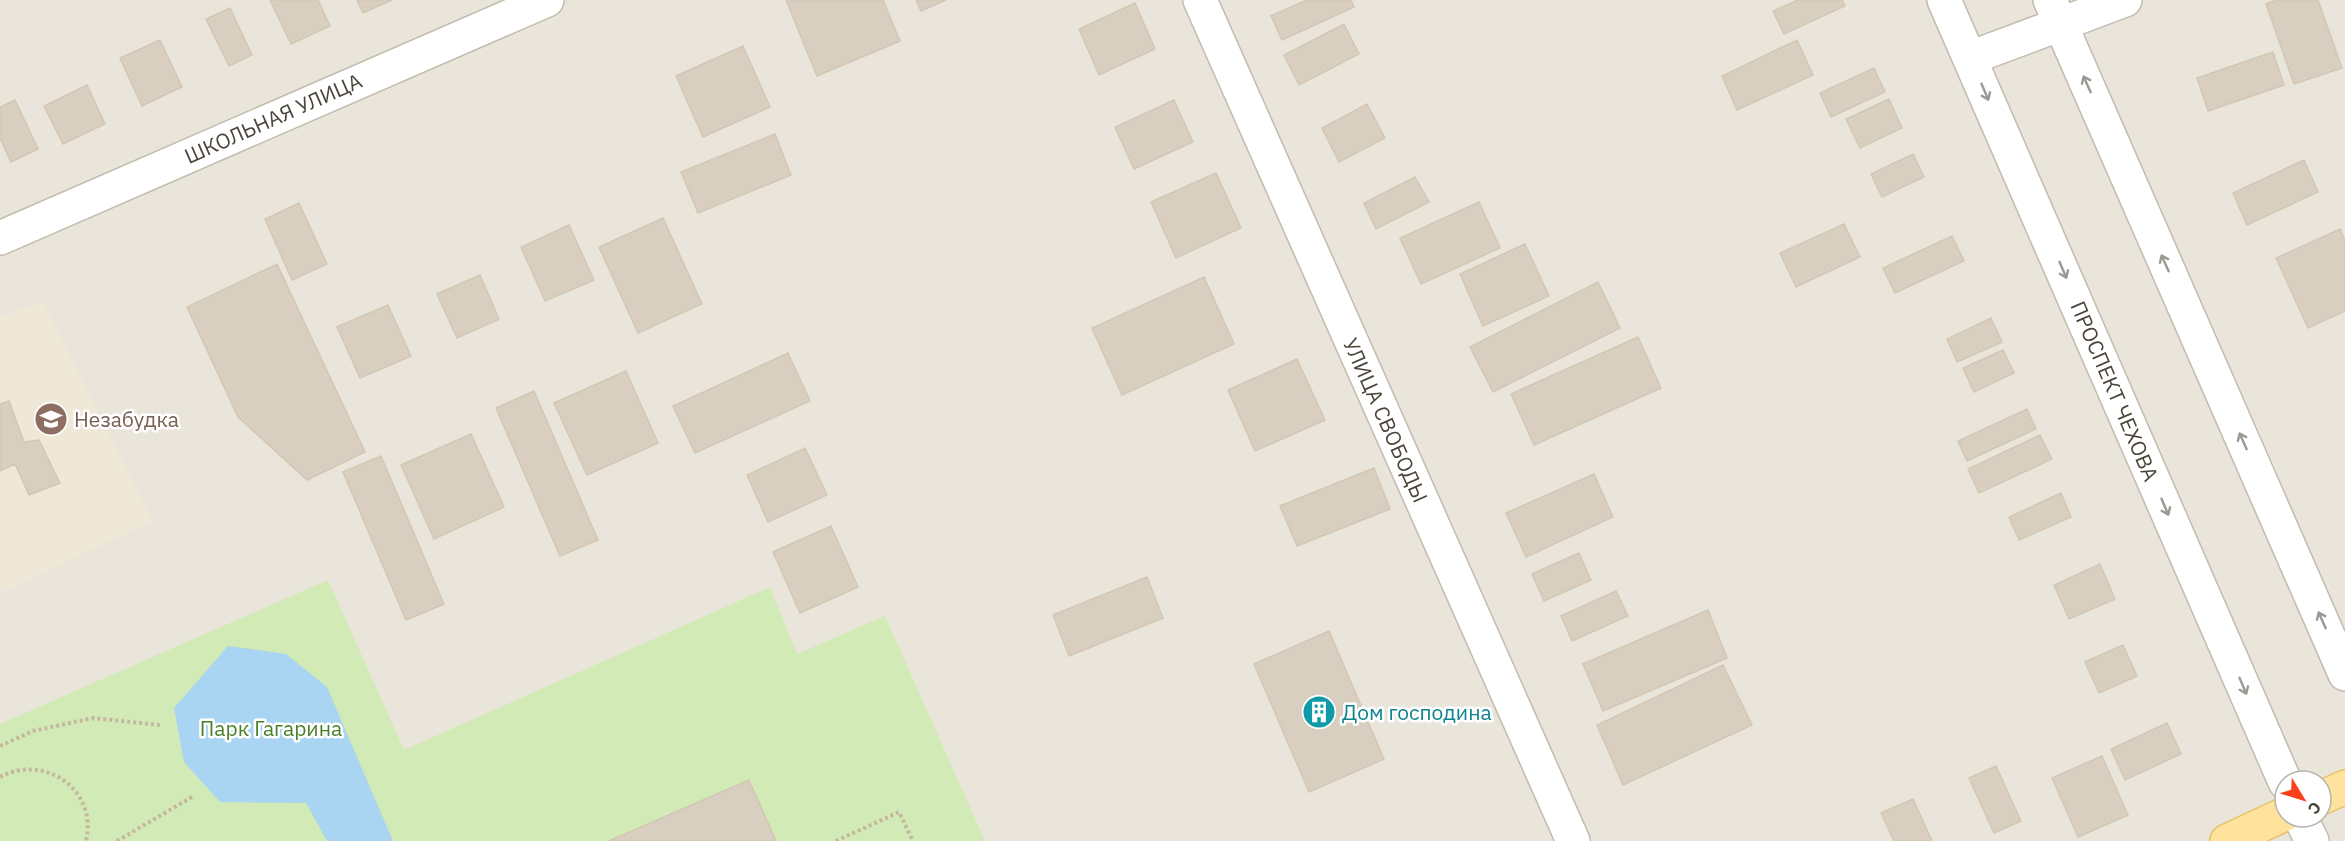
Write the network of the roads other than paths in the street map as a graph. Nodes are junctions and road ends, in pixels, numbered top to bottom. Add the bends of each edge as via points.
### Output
1 (547, 0) edge
2 (1200, 0) edge
3 (1944, 0) edge
4 (2125, 0) edge
5 (495, 10) edge
6 (2056, 12) edge
7 (1970, 58) junction
8 (0, 238) edge
9 (2345, 674) edge
10 (2279, 769) edge
11 (2273, 820) edge
12 (1573, 841) edge
13 (2227, 841) edge

1 - 5 street, ШКОЛЬНАЯ УЛИЦА
2 - 12 street, УЛИЦА СВОБОДЫ
3 - 7 street, ПРОСПЕКТ ЧЕХОВА
4 - 6 street
5 - 8 street, ШКОЛЬНАЯ УЛИЦА
6 - 7 street
9 -> 6 street
7 -> 10 street, ПРОСПЕКТ ЧЕХОВА
11 - 13 main road

